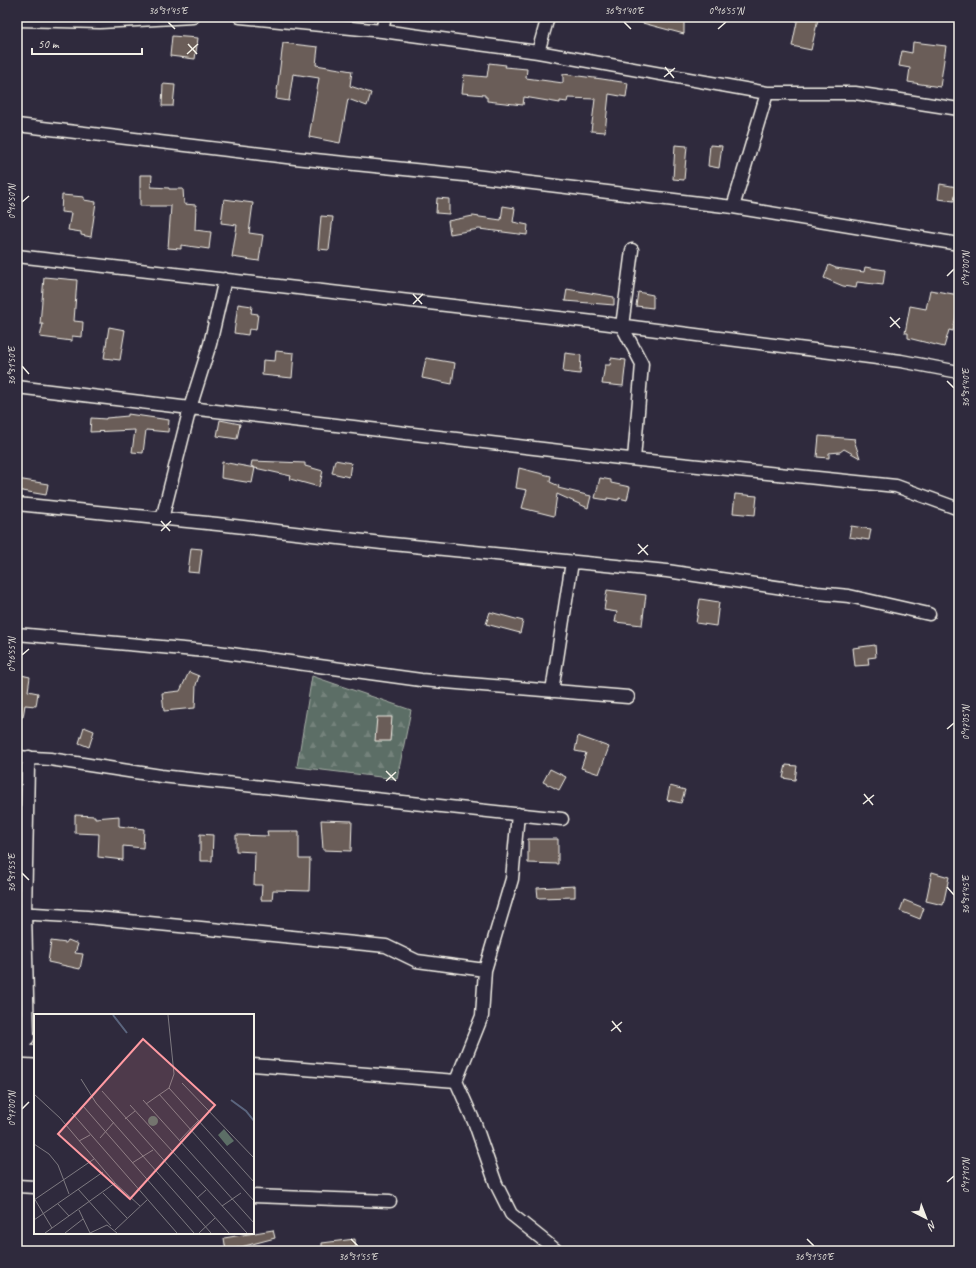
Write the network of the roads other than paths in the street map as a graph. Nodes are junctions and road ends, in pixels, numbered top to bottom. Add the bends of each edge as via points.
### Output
1 (193, 17) edge
2 (240, 17) edge
3 (385, 17) edge
4 (548, 17) edge
5 (17, 20) edge
6 (382, 31) junction
7 (538, 52) junction
8 (767, 93) junction
9 (959, 109) edge
10 (17, 125) edge
11 (733, 207) junction
12 (959, 244) edge
13 (632, 250) dead end
14 (17, 256) edge
15 (225, 279) junction
16 (622, 326) junction
17 (959, 372) edge
18 (17, 387) edge
19 (190, 408) junction
20 (634, 459) junction
21 (17, 504) edge
22 (959, 509) edge
23 (162, 519) junction
24 (572, 562) junction
25 (929, 614) dead end
26 (17, 634) edge
27 (552, 691) junction
28 (628, 697) dead end
29 (23, 757) edge
30 (518, 814) junction
31 (562, 819) dead end
32 (21, 913) edge
33 (485, 970) junction
34 (18, 1051) edge
35 (34, 1052) edge
36 (254, 1065) edge
37 (456, 1081) junction
38 (17, 1186) edge
39 (34, 1187) edge
40 (254, 1196) edge
41 (390, 1201) dead end
42 (557, 1251) edge

1 - 5 street via 100,22
2 - 6 street
3 - 6 street
4 - 7 street
6 - 7 street
7 - 8 street
8 - 9 street via 855,93
8 - 11 street
10 - 11 street
11 - 12 street
13 - 16 street
14 - 15 street
15 - 16 street
15 - 19 street via 210,344
16 - 17 street via 901,361
16 - 20 street via 642,364
18 - 19 street
19 - 20 street
19 - 23 street
20 - 22 street via 896,486
21 - 23 street
23 - 24 street
24 - 25 street via 666,571 849,596
24 - 27 street
26 - 27 street via 217,652 421,680
27 - 28 street
29 - 30 street via 50,758 161,776
29 - 32 street via 28,766
30 - 31 street
30 - 33 street via 512,879
32 - 33 street via 386,946 417,961
32 - 34 street via 28,1038
33 - 37 street via 482,1016
34 - 35 street
36 - 37 street
37 - 42 street via 475,1124 496,1184 511,1214
38 - 39 street
40 - 41 street

